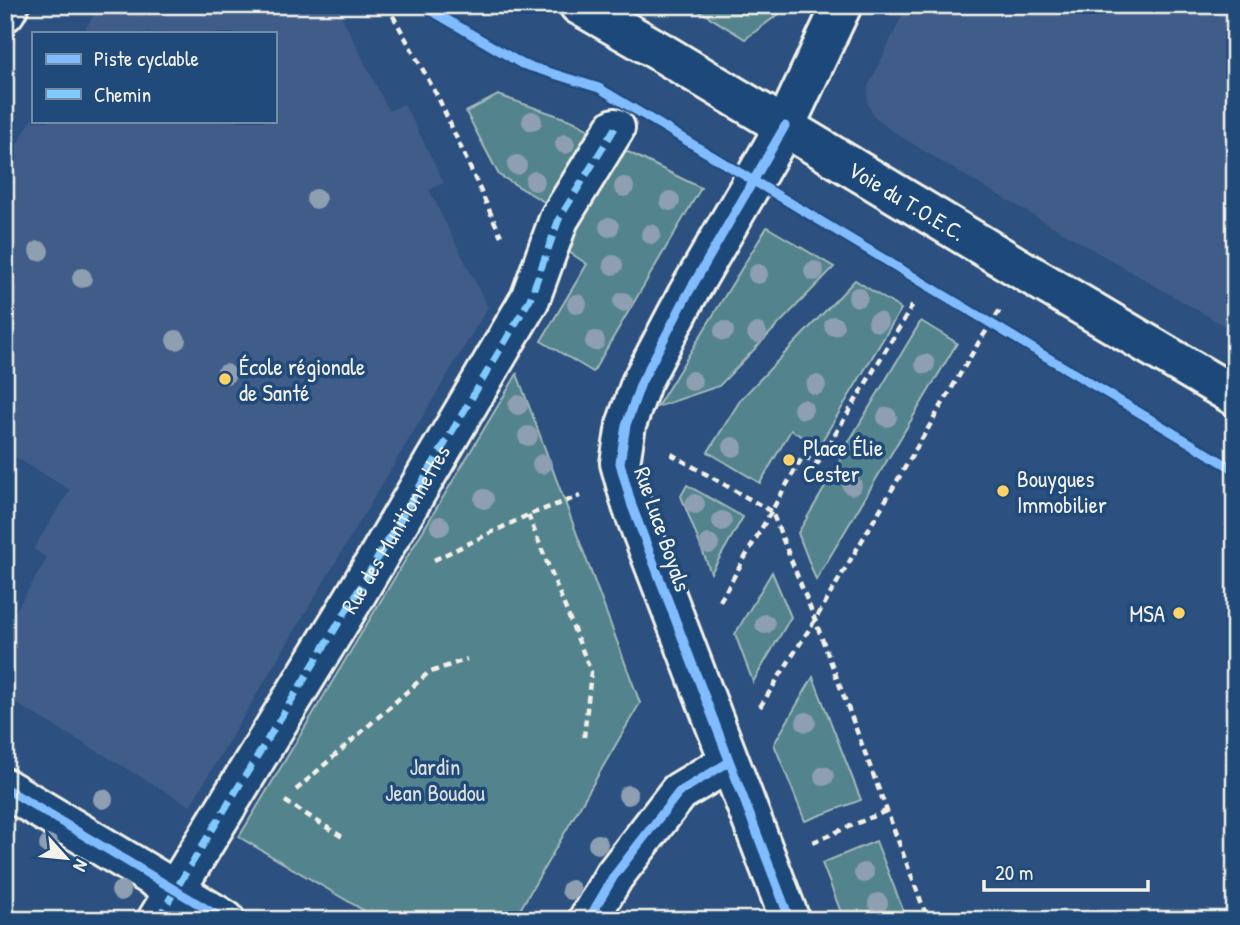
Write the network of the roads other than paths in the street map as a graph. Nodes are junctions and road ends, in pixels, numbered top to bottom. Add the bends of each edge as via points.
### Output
1 (9, 5) edge
2 (579, 5) edge
3 (842, 5) edge
4 (5, 12) edge
5 (785, 127) junction
6 (615, 128) dead end
7 (1235, 396) edge
8 (729, 762) junction
9 (5, 788) edge
10 (166, 905) edge
11 (225, 920) edge
12 (588, 920) edge
13 (790, 920) edge

1 - 4 street
2 - 5 street, Voie du T.O.E.C.
3 - 5 street, Rue Luce Boyals
5 - 7 street, Voie du T.O.E.C.
5 - 8 street, Rue Luce Boyals via 641,383 626,425 621,463 632,506
6 - 10 street, Rue des Munitionnettes via 559,219 530,299
8 - 12 street via 678,792 614,876
8 - 13 street, Rue Luce Boyals
9 - 10 street
10 - 11 street

